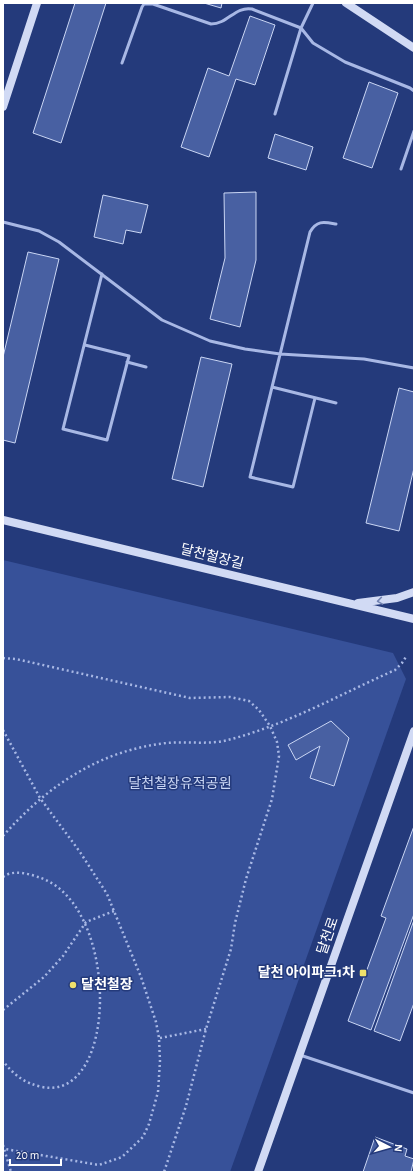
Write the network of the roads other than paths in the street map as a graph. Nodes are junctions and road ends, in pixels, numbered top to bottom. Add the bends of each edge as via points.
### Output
1 (37, 3) edge
2 (313, 3) edge
3 (346, 3) edge
4 (301, 28) junction
5 (414, 48) edge
6 (122, 63) dead end
7 (414, 91) edge
8 (3, 107) edge
9 (275, 114) dead end
10 (414, 131) edge
11 (401, 168) dead end
12 (3, 222) edge
13 (336, 224) dead end
14 (102, 274) junction
15 (85, 345) junction
16 (280, 354) junction
17 (127, 362) junction
18 (146, 367) dead end
19 (414, 368) edge
20 (272, 387) junction
21 (315, 398) junction
22 (336, 403) dead end
23 (3, 520) edge
24 (414, 592) edge
25 (344, 602) junction
26 (414, 619) edge
27 (414, 731) edge
28 (300, 1055) junction
29 (414, 1093) edge
30 (258, 1172) edge

1 - 8 street
2 - 4 lane
3 - 5 street
4 - 6 lane via 252,9 238,10 228,19 218,24 210,24 148,3 142,7
4 - 7 lane via 313,42 340,60
4 - 9 lane
10 - 11 lane
12 - 14 lane via 39,231 59,242
13 - 16 lane via 314,224 310,232
14 - 15 lane
14 - 16 lane via 162,320 210,341
15 - 17 lane via 129,356
15 - 17 lane via 63,429 107,440
16 - 19 lane via 364,359
16 - 20 lane
17 - 18 lane
20 - 21 lane
20 - 21 lane via 250,477 293,487
21 - 22 lane
23 - 25 street, 달천철장길
24 -> 25 street via 379,601
25 - 26 street, 달천철장길
27 - 28 street, 달천로
28 - 29 lane
28 - 30 street, 달천로

